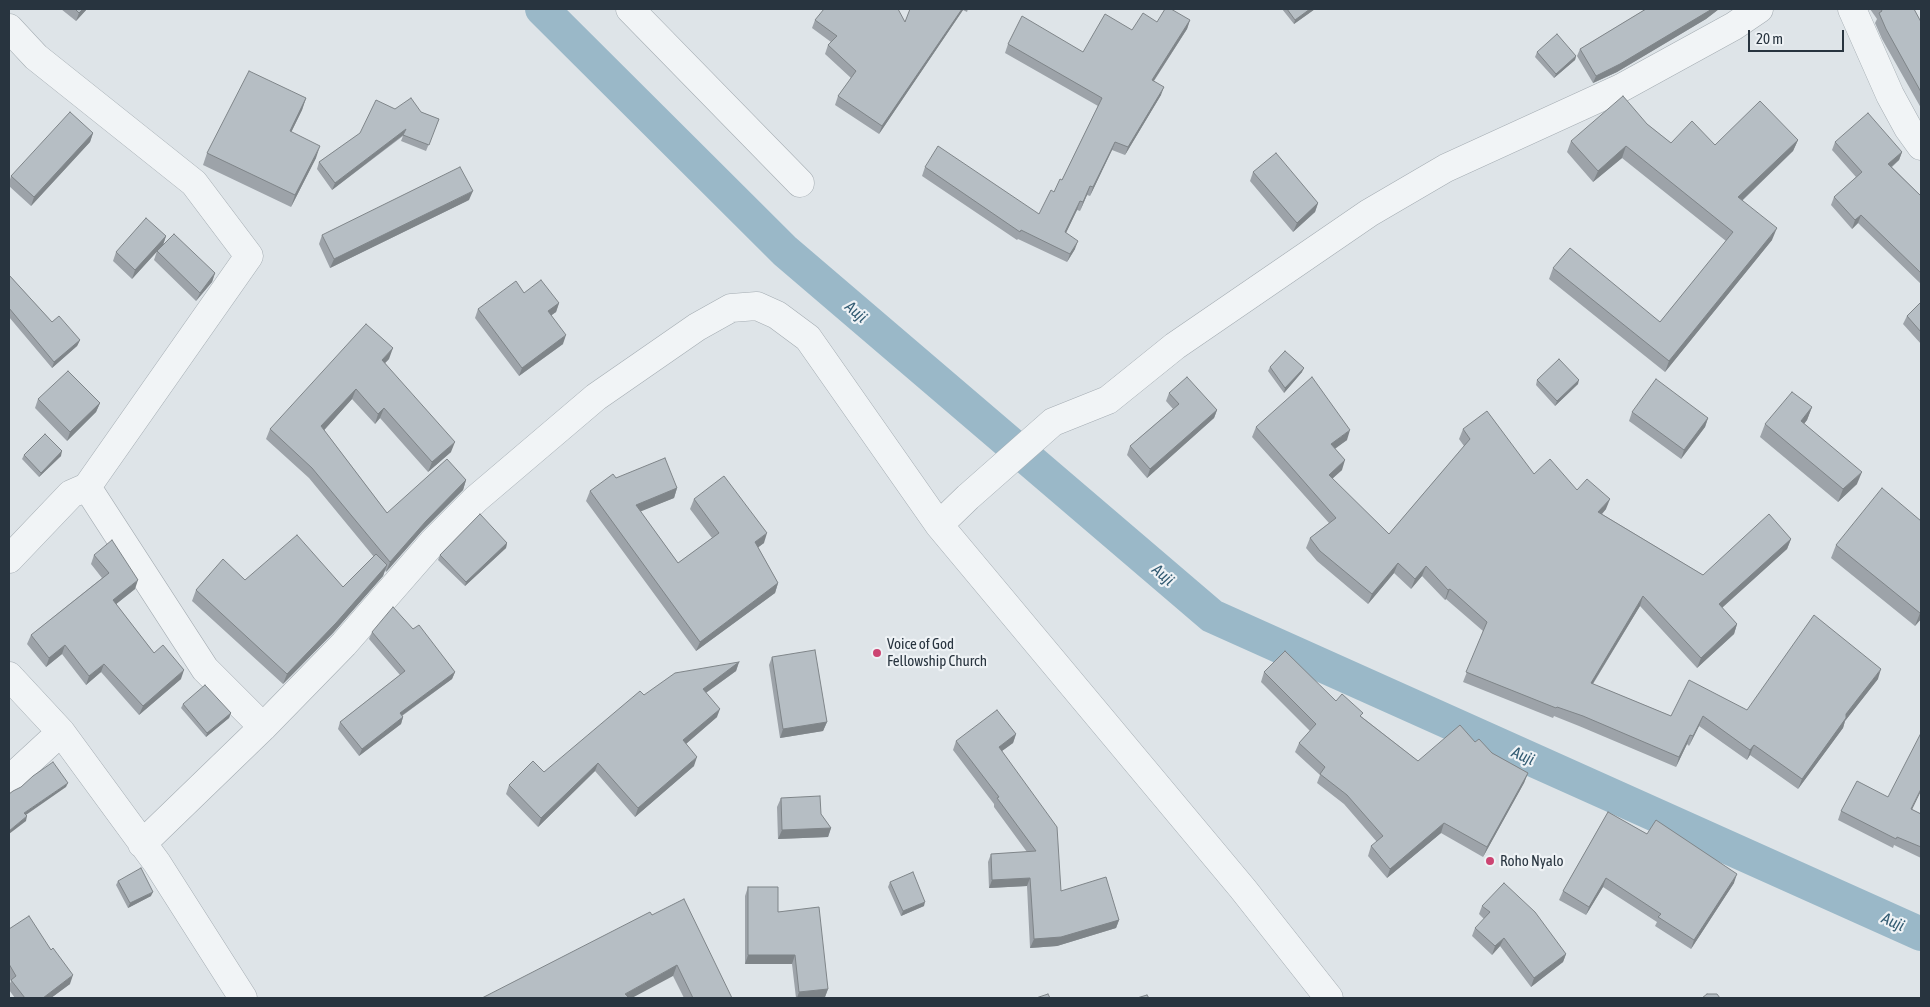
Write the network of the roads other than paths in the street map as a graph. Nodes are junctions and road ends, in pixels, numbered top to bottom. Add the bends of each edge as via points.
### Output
1 (630, 9) edge
2 (1759, 9) edge
3 (1852, 9) edge
4 (9, 28) edge
5 (1921, 146) edge
6 (800, 183) dead end
7 (88, 487) junction
8 (939, 525) junction
9 (9, 559) edge
10 (9, 676) edge
11 (263, 727) junction
12 (60, 732) junction
13 (9, 780) edge
14 (142, 844) junction
15 (243, 998) edge
16 (1329, 998) edge

1 - 6 street
2 - 8 street via 1621,88 1455,164 1369,213 1175,346 1108,400 1053,422
3 - 5 street via 1890,95
4 - 7 street via 36,57 194,183 249,256
7 - 9 street via 71,494
7 - 11 street via 205,669
8 - 11 street via 808,338 778,315 757,306 730,308 596,397 476,499 433,542 344,644
8 - 16 street via 1243,889
10 - 12 street
11 - 14 street
12 - 13 street
12 - 14 street
14 - 15 street

